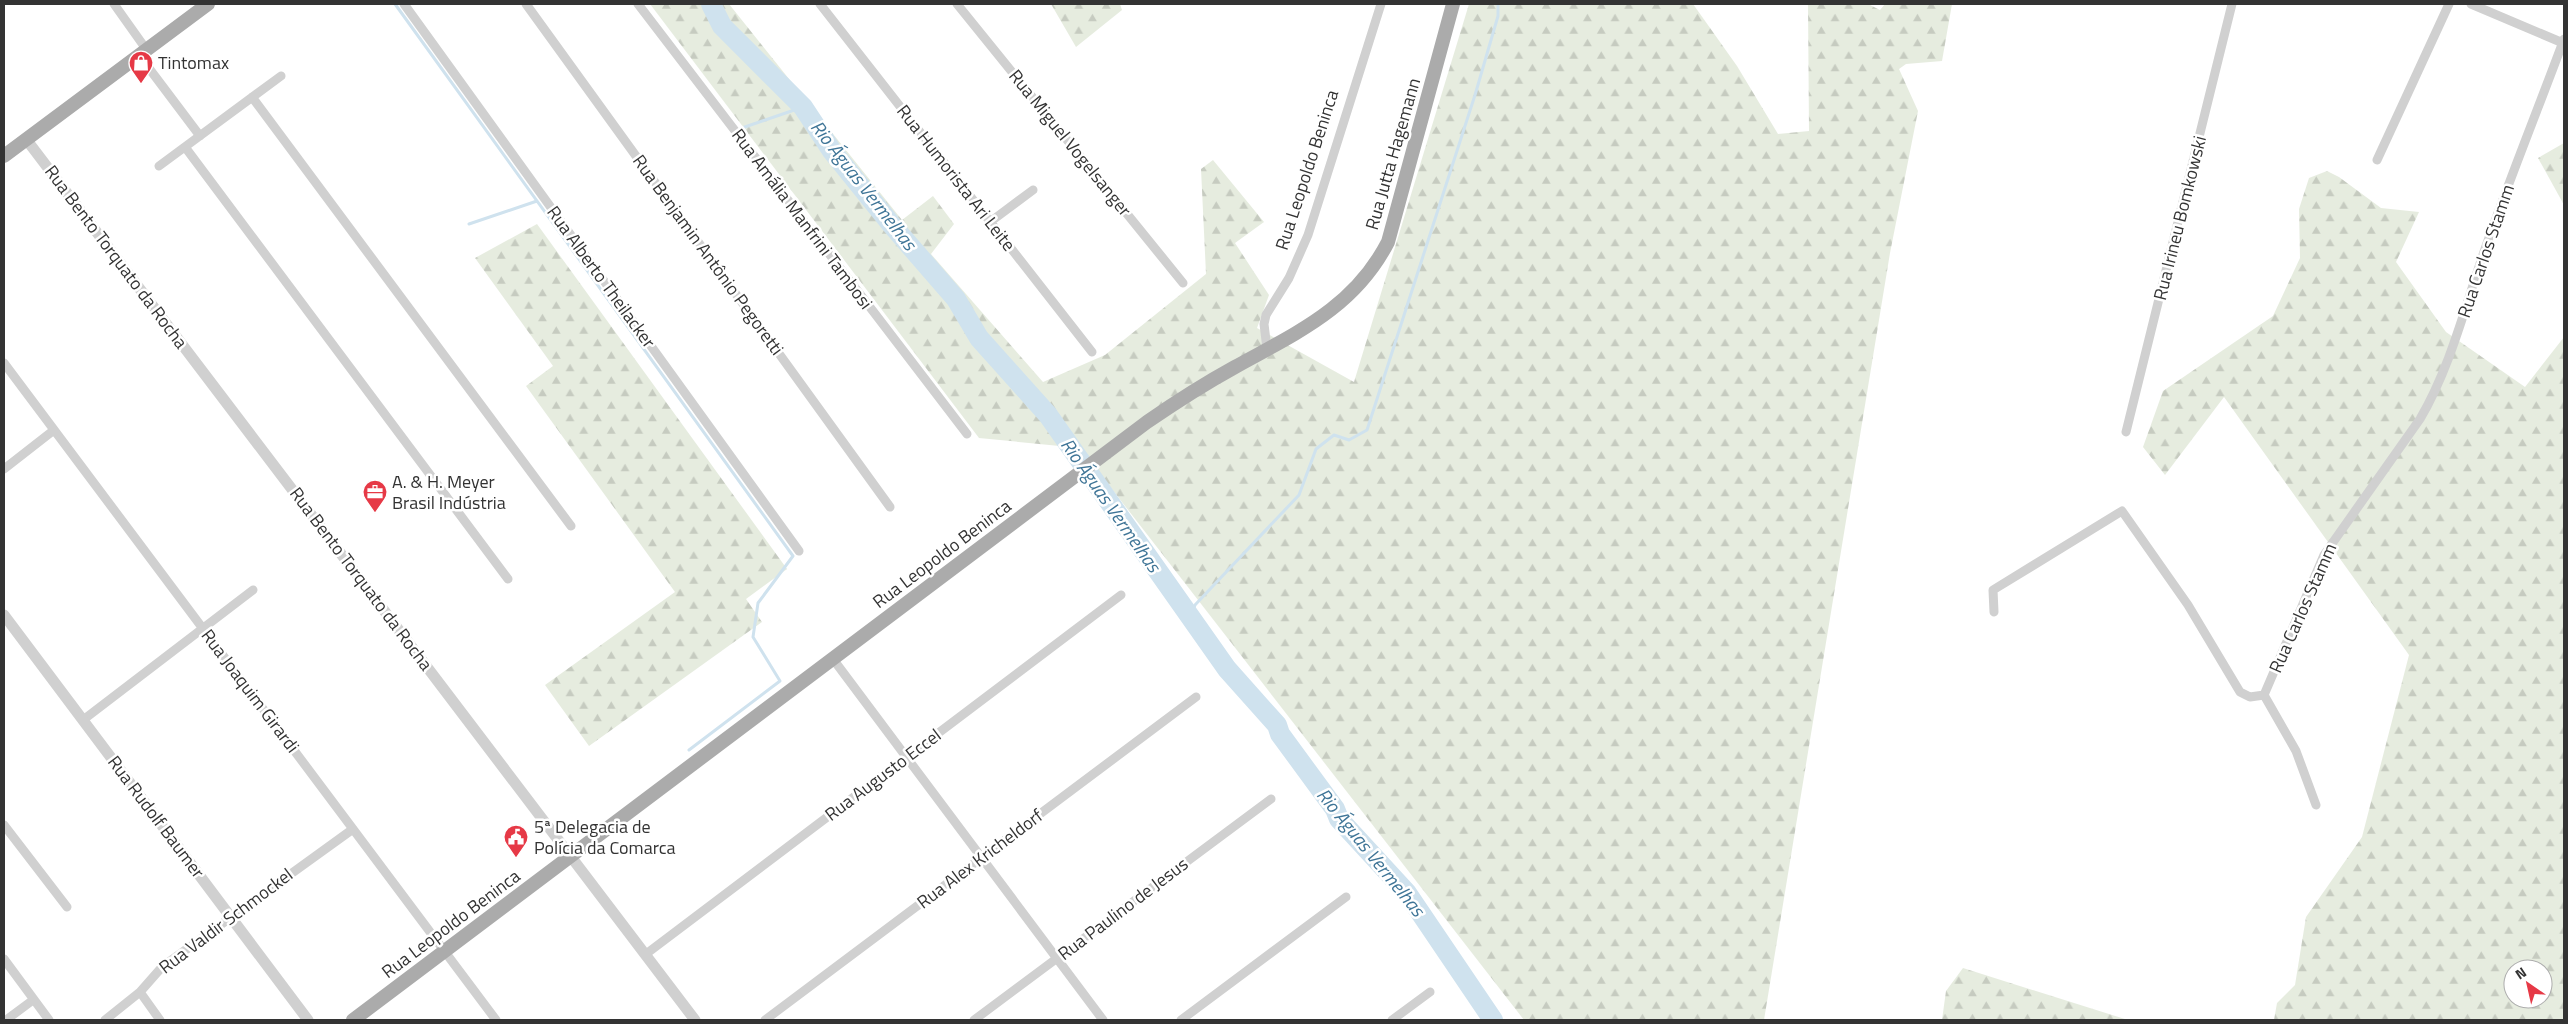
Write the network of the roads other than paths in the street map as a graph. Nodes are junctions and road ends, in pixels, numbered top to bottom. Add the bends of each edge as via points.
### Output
1 (114, 4) edge
2 (208, 4) edge
3 (404, 4) edge
4 (526, 4) edge
5 (638, 4) edge
6 (820, 4) edge
7 (957, 4) edge
8 (1381, 4) edge
9 (1453, 4) edge
10 (2232, 4) edge
11 (2449, 4) edge
12 (2471, 4) edge
13 (2564, 41) edge
14 (143, 52) junction
15 (281, 76) dead end
16 (252, 97) junction
17 (200, 136) junction
18 (26, 139) junction
19 (185, 147) junction
20 (4, 156) edge
21 (2377, 160) dead end
22 (159, 166) dead end
23 (1032, 190) dead end
24 (990, 222) junction
25 (1183, 283) dead end
26 (1268, 349) junction
27 (1092, 352) dead end
28 (4, 363) edge
29 (54, 430) junction
30 (2126, 432) dead end
31 (967, 434) dead end
32 (4, 469) edge
33 (890, 507) dead end
34 (571, 526) dead end
35 (799, 551) dead end
36 (508, 579) dead end
37 (253, 590) dead end
38 (1120, 595) dead end
39 (1994, 612) dead end
40 (4, 615) edge
41 (202, 628) junction
42 (833, 659) junction
43 (2264, 695) junction
44 (1196, 697) dead end
45 (82, 720) junction
46 (906, 757) junction
47 (1271, 799) dead end
48 (2316, 805) dead end
49 (4, 825) edge
50 (352, 829) junction
51 (572, 857) junction
52 (982, 858) junction
53 (1346, 897) dead end
54 (67, 907) dead end
55 (231, 916) junction
56 (445, 952) junction
57 (646, 954) junction
58 (1057, 958) junction
59 (4, 960) edge
60 (140, 992) junction
61 (1430, 992) dead end
62 (33, 1000) junction
63 (6, 1020) edge
64 (49, 1020) edge
65 (105, 1020) edge
66 (160, 1020) edge
67 (308, 1020) edge
68 (352, 1020) edge
69 (496, 1020) edge
70 (695, 1020) edge
71 (765, 1020) edge
72 (974, 1020) edge
73 (1104, 1020) edge
74 (1181, 1020) edge
75 (1392, 1020) edge

1 - 14 street
2 - 14 main road
3 - 35 street, Rua Alberto Theilacker
4 - 33 street, Rua Benjamin Antônio Pegoretti
5 - 31 street, Rua Amália Manfrini Tambosi
6 - 24 street, Rua Humorista Ari Leite
7 - 25 street, Rua Miguel Vogelsanger
8 - 26 street, Rua Leopoldo Beninca via 1308,235 1288,278 1266,314 1264,324
9 - 26 main road, Rua Jutta Hagemann via 1396,220 1379,260 1361,284 1335,308
10 - 30 street, Rua Irineu Bomkowski
11 - 21 street
12 - 13 street
13 - 43 street, Rua Carlos Stamm via 2508,183 2457,335 2431,400 2324,555
14 - 17 street
14 - 18 main road
15 - 16 street
16 - 17 street
16 - 34 street
17 - 19 street
18 - 20 main road
18 - 51 street, Rua Bento Torquato da Rocha
19 - 22 street
19 - 36 street
23 - 24 street
24 - 27 street, Rua Humorista Ari Leite
26 - 42 main road, Rua Leopoldo Beninca via 1176,402
28 - 29 street, Rua Joaquim Girardi
29 - 32 street
29 - 41 street, Rua Joaquim Girardi
37 - 41 street
38 - 46 street, Rua Augusto Eccel
39 - 43 street, Rua Carlos Stamm via 1993,590 2122,510 2166,572 2240,692 2250,697
40 - 45 street, Rua Rudolf Baumer
41 - 45 street
41 - 50 street, Rua Joaquim Girardi
42 - 46 street
42 - 51 main road, Rua Leopoldo Beninca
43 - 48 street via 2296,751
44 - 52 street, Rua Alex Kricheldorf
45 - 55 street, Rua Rudolf Baumer
46 - 52 street
46 - 57 street, Rua Augusto Eccel
47 - 58 street, Rua Paulino de Jesus
49 - 54 street
50 - 55 street, Rua Valdir Schmockel
50 - 56 street, Rua Joaquim Girardi
51 - 56 main road, Rua Leopoldo Beninca
51 - 57 street, Rua Bento Torquato da Rocha
52 - 58 street
52 - 71 street, Rua Alex Kricheldorf
53 - 74 street
55 - 60 street, Rua Valdir Schmockel via 162,967
55 - 67 street, Rua Rudolf Baumer
56 - 68 main road, Rua Leopoldo Beninca
56 - 69 street, Rua Joaquim Girardi
57 - 70 street, Rua Bento Torquato da Rocha
58 - 72 street, Rua Paulino de Jesus
58 - 73 street
59 - 62 street
60 - 65 street, Rua Valdir Schmockel
60 - 66 street
61 - 75 street
62 - 63 street
62 - 64 street

